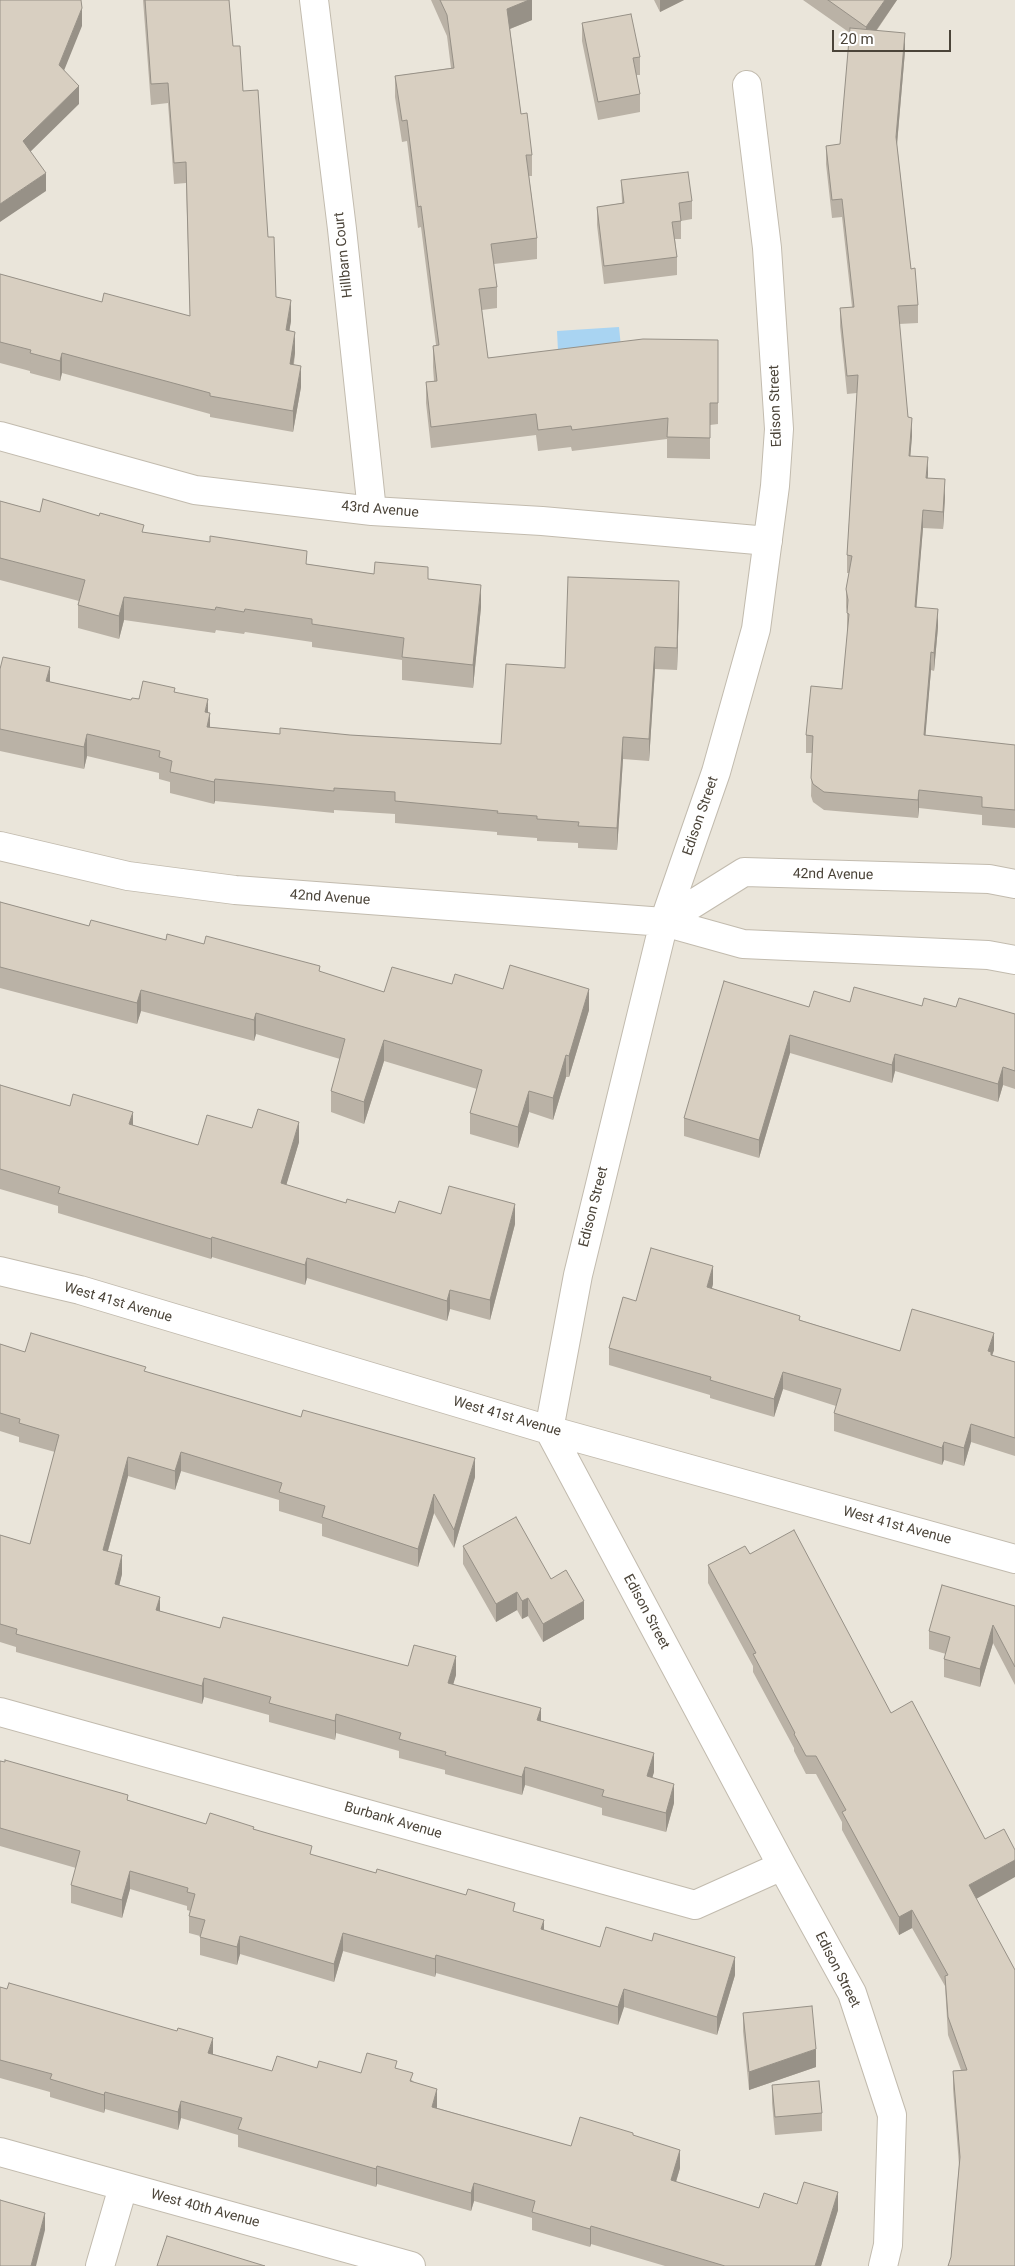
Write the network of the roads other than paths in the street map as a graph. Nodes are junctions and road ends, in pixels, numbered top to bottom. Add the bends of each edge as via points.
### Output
1 (314, 0) edge
2 (747, 84) dead end
3 (0, 436) edge
4 (372, 511) junction
5 (768, 541) junction
6 (0, 846) edge
7 (1015, 884) edge
8 (664, 922) junction
9 (1015, 960) edge
10 (0, 1271) edge
11 (549, 1430) junction
12 (1015, 1559) edge
13 (0, 1712) edge
14 (782, 1866) junction
15 (0, 2152) edge
16 (123, 2186) junction
17 (100, 2266) edge
18 (411, 2266) edge
19 (883, 2266) edge

1 - 4 street, Hillbarn Court
2 - 5 street, Edison Street via 766,248 779,429
3 - 4 street, 43rd Avenue via 194,490
4 - 5 street, 43rd Avenue via 542,521
5 - 8 street, Edison Street via 756,629 716,772
6 - 8 street, 42nd Avenue via 128,876 235,890
7 - 8 street, 42nd Avenue via 989,879 744,872
8 - 9 street, 42nd Avenue via 743,944 988,955
8 - 11 street, Edison Street via 578,1275
10 - 11 street, West 41st Avenue via 80,1290
11 - 12 street, West 41st Avenue
11 - 14 street, Edison Street
13 - 14 street, Burbank Avenue via 695,1906
14 - 19 street, Edison Street via 852,1993 892,2115 888,2245
15 - 16 street, West 40th Avenue
16 - 17 street
16 - 18 street, West 40th Avenue

